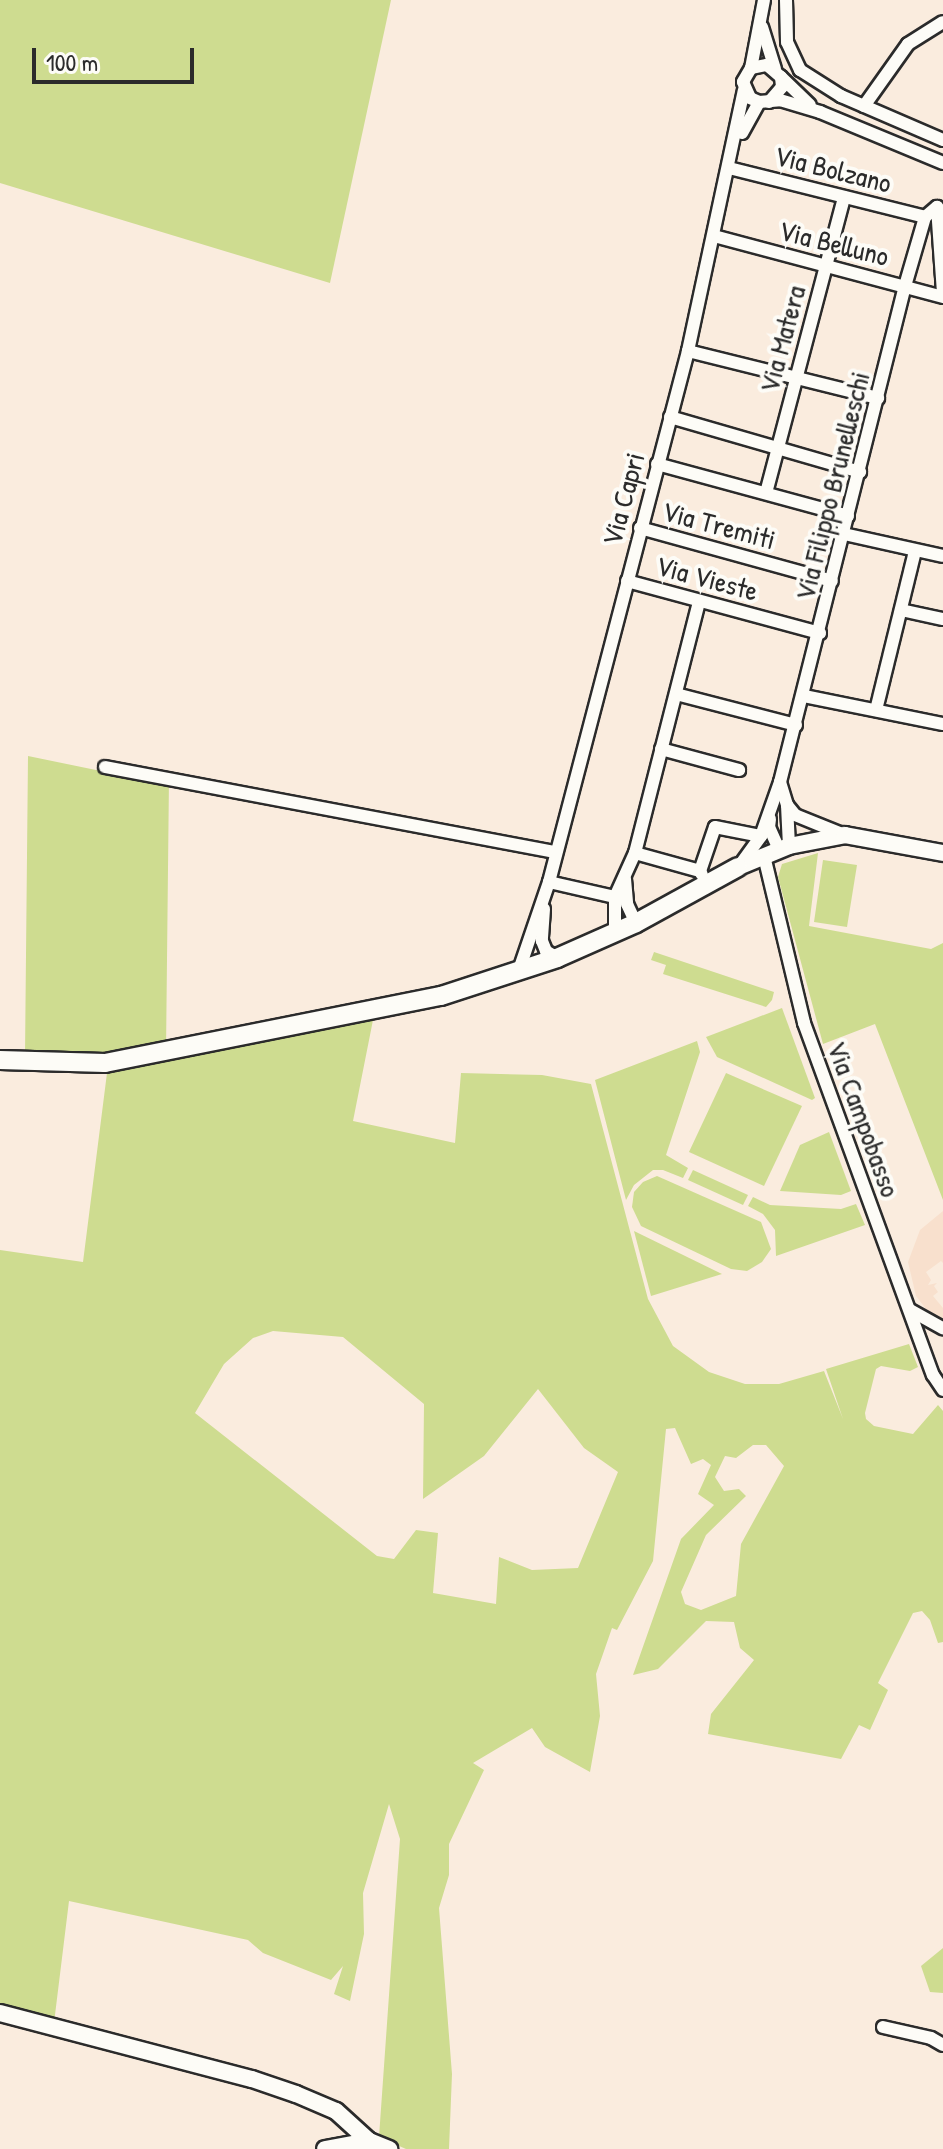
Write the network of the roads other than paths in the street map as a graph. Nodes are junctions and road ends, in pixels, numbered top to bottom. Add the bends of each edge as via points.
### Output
1 (764, 0) edge
2 (786, 0) edge
3 (761, 20) junction
4 (943, 22) edge
5 (751, 68) junction
6 (778, 73) junction
7 (744, 90) junction
8 (764, 102) junction
9 (864, 106) junction
10 (820, 112) junction
11 (943, 140) edge
12 (730, 163) junction
13 (943, 163) edge
14 (844, 197) junction
15 (940, 208) edge
16 (925, 217) junction
17 (714, 236) junction
18 (826, 266) junction
19 (905, 286) junction
20 (943, 295) edge
21 (688, 351) junction
22 (797, 378) junction
23 (878, 398) junction
24 (670, 417) junction
25 (779, 449) junction
26 (657, 464) junction
27 (860, 472) junction
28 (766, 493) junction
29 (848, 516) junction
30 (640, 528) junction
31 (844, 534) junction
32 (915, 551) junction
33 (943, 556) edge
34 (627, 581) junction
35 (832, 581) junction
36 (699, 602) junction
37 (901, 610) junction
38 (943, 619) edge
39 (820, 633) junction
40 (676, 694) junction
41 (804, 696) junction
42 (876, 710) junction
43 (943, 724) edge
44 (796, 725) junction
45 (661, 749) junction
46 (105, 767) dead end
47 (739, 770) dead end
48 (780, 782) junction
49 (787, 805) junction
50 (770, 812) junction
51 (845, 835) junction
52 (761, 836) junction
53 (777, 850) junction
54 (556, 852) junction
55 (635, 853) junction
56 (943, 853) edge
57 (738, 867) junction
58 (704, 878) junction
59 (625, 879) junction
60 (547, 887) junction
61 (615, 897) junction
62 (636, 923) junction
63 (615, 932) junction
64 (557, 958) junction
65 (518, 973) junction
66 (0, 1060) edge
67 (910, 1310) junction
68 (943, 1328) edge
69 (943, 1390) edge
70 (0, 2013) edge
71 (883, 2027) dead end
72 (943, 2045) edge
73 (363, 2142) junction
74 (325, 2149) edge
75 (389, 2149) edge

1 - 3 street, Via Capri
2 - 9 street via 787,42 800,70
3 - 5 street, Via Capri
3 - 6 street, Via Capri
4 - 9 street via 908,44
5 - 6 street via 767,65
5 - 7 street, Via Capri
6 - 8 street, Via Capri via 782,87
6 - 10 street
7 - 8 street
7 - 12 street, Via Capri
8 - 10 street via 780,100
8 - 12 street, Via Capri via 751,111
9 - 11 street
10 - 13 street
12 - 14 street, Via Bolzano
12 - 17 street, Via Capri
14 - 16 street, Via Bolzano
14 - 18 street, Via Matera
15 - 16 street
15 - 20 street
16 - 19 street, Via Filippo Brunelleschi
17 - 18 street, Via Belluno
17 - 21 street, Via Capri
18 - 19 street, Via Belluno
18 - 22 street, Via Matera
19 - 20 street, Via Belluno
19 - 23 street, Via Filippo Brunelleschi
21 - 22 street
21 - 24 street, Via Capri
22 - 23 street
22 - 25 street, Via Matera
23 - 27 street, Via Filippo Brunelleschi
24 - 25 street
24 - 26 street, Via Capri
25 - 27 street
25 - 28 street, Via Matera
26 - 28 street
26 - 30 street, Via Capri
27 - 29 street, Via Filippo Brunelleschi
28 - 29 street
29 - 31 street, Via Filippo Brunelleschi
30 - 34 street, Via Capri
30 - 35 street, Via Tremiti
31 - 32 street
31 - 35 street, Via Filippo Brunelleschi
32 - 33 street
32 - 37 street
34 - 36 street, Via Vieste
34 - 54 street, Via Capri
35 - 39 street, Via Filippo Brunelleschi
36 - 39 street, Via Vieste
36 - 40 street
37 - 38 street
37 - 42 street
39 - 41 street, Via Filippo Brunelleschi
40 - 44 street
40 - 45 street
41 - 42 street
41 - 44 street, Via Filippo Brunelleschi
42 - 43 street
44 - 48 street, Via Filippo Brunelleschi
45 - 47 street
45 - 55 street
46 - 54 street
48 - 49 street
48 - 50 street, Via Filippo Brunelleschi
49 - 51 street via 806,822
49 - 53 street
50 - 52 street, Via Filippo Brunelleschi
50 - 53 street
51 - 53 street
51 - 56 street
52 - 57 street, Via Filippo Brunelleschi
52 - 58 street via 715,827
53 - 57 street
53 - 67 street, Via Campobasso via 804,1023 825,1104
54 - 60 street, Via Capri
55 - 58 street
55 - 59 street
57 - 58 main road
58 - 62 main road
59 - 61 street
59 - 62 street via 627,904
60 - 61 street
60 - 64 street, Via Capri via 542,941
60 - 65 street, Via Capri
61 - 63 street
62 - 63 main road
63 - 64 main road
64 - 65 main road
65 - 66 main road via 441,996 105,1063
67 - 68 street
67 - 69 street, Via Campobasso
70 - 73 street via 296,2094 336,2111
71 - 72 street
73 - 74 street
73 - 75 street

